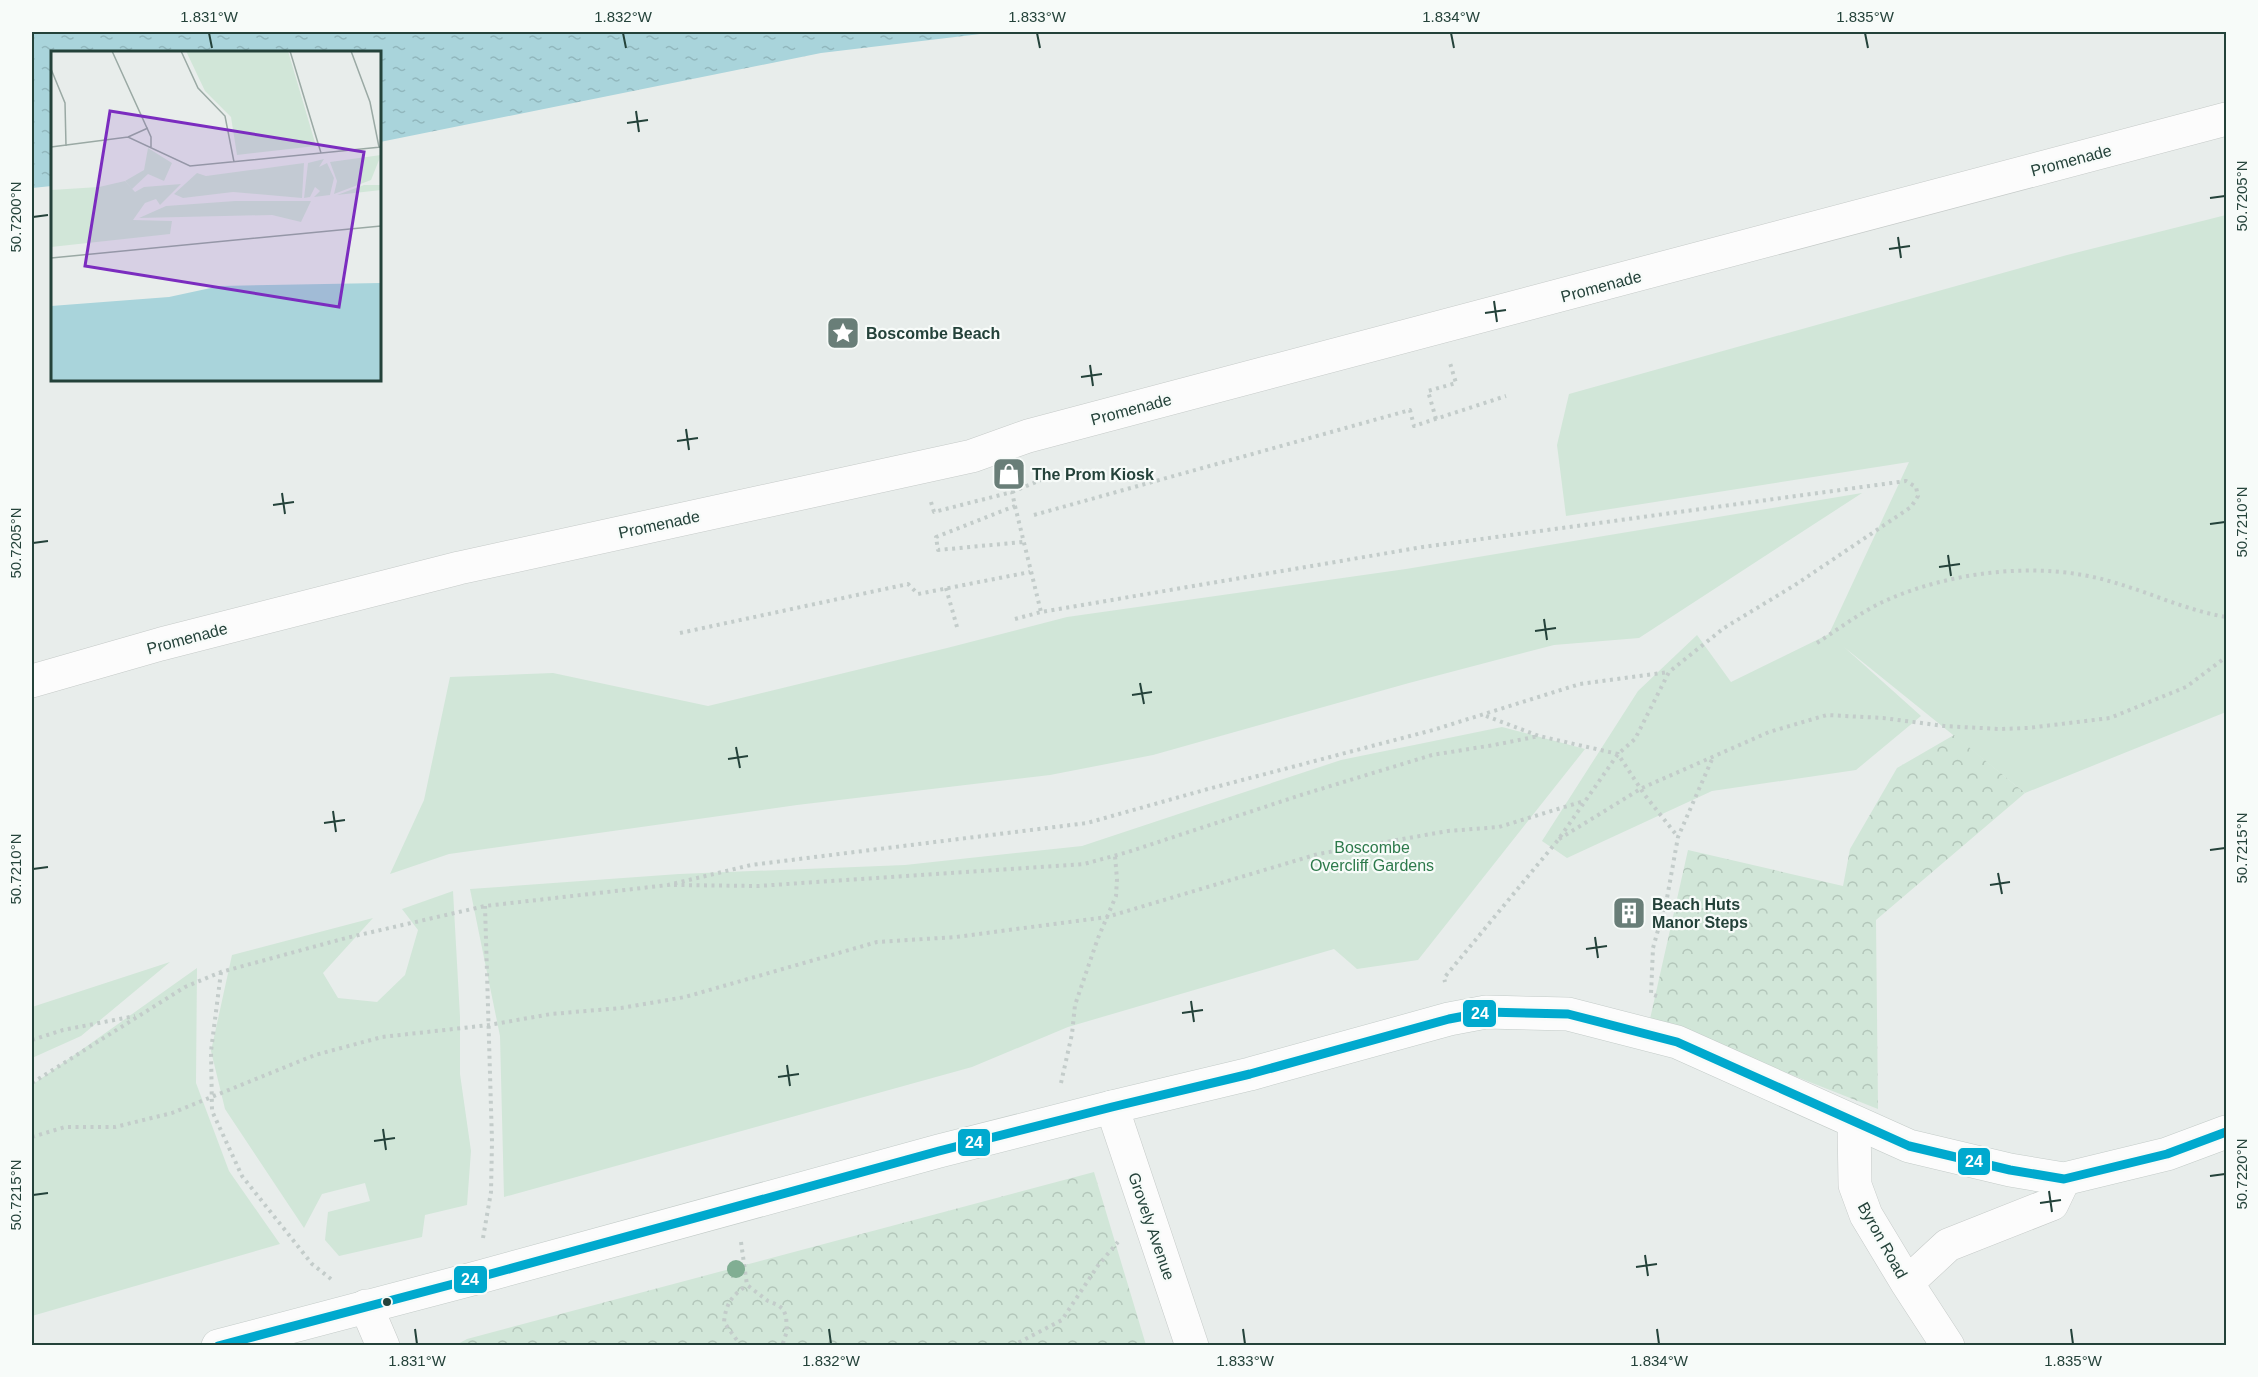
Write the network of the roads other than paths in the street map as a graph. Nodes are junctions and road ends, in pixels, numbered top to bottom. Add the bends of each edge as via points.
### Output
1 (2226, 119) edge
2 (32, 681) edge
3 (1112, 1107) junction
4 (1854, 1123) junction
5 (2226, 1132) edge
6 (2064, 1179) junction
7 (1907, 1283) junction
8 (366, 1306) junction
9 (218, 1346) edge
10 (383, 1346) edge
11 (1192, 1346) edge
12 (1948, 1346) edge

1 - 2 street, Promenade via 1028,436 972,456 459,568
3 - 4 street via 1250,1074 1449,1018 1486,1012 1568,1014 1677,1042
3 - 8 street
3 - 11 street, Grovely Avenue
4 - 6 street via 1909,1146
4 - 7 street, Byron Road via 1855,1185 1866,1215
5 - 6 street via 2167,1154
6 - 7 street via 2052,1204 1948,1245
7 - 12 street, Byron Road
8 - 9 street
8 - 10 street

